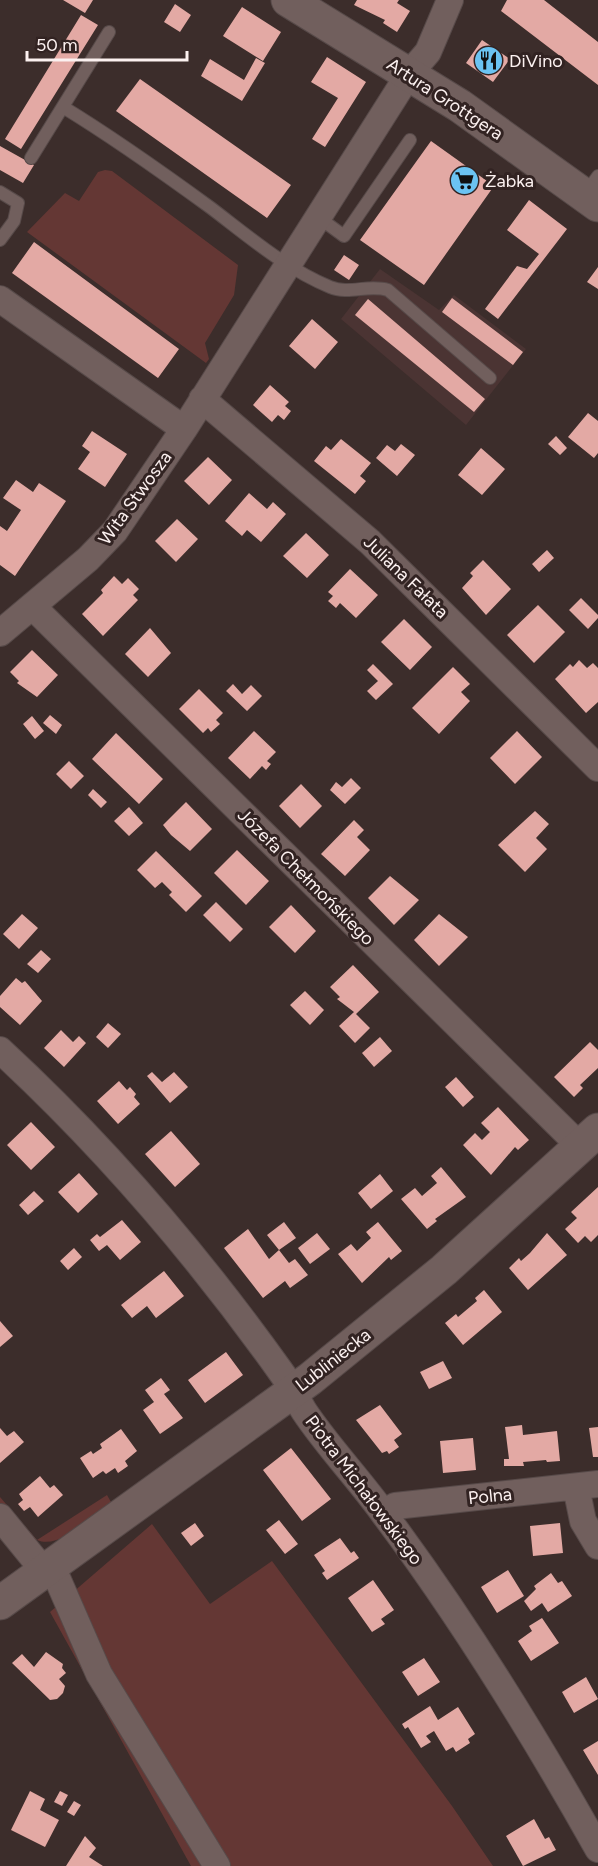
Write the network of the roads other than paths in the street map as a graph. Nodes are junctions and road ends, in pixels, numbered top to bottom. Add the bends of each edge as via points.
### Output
1 (288, 0) edge
2 (450, 0) edge
3 (109, 32) dead end
4 (409, 74) junction
5 (63, 107) junction
6 (410, 140) dead end
7 (31, 158) dead end
8 (0, 192) edge
9 (593, 192) edge
10 (318, 217) junction
11 (0, 240) edge
12 (288, 264) junction
13 (0, 298) edge
14 (490, 378) dead end
15 (202, 399) junction
16 (184, 429) junction
17 (32, 606) junction
18 (0, 633) edge
19 (598, 768) edge
20 (0, 1050) edge
21 (590, 1138) edge
22 (293, 1391) junction
23 (587, 1486) edge
24 (385, 1514) junction
25 (0, 1517) edge
26 (598, 1546) edge
27 (47, 1570) junction
28 (0, 1603) edge
29 (598, 1849) edge
30 (217, 1866) edge

1 - 4 street, Artura Grottgera
2 - 4 street, Wita Stwosza via 428,52
3 - 5 lane
4 - 9 street, Artura Grottgera
4 - 10 street, Wita Stwosza
5 - 7 lane
5 - 12 lane
6 - 10 lane via 344,236
8 - 11 lane via 18,203 14,221
10 - 12 street, Wita Stwosza
12 - 14 lane via 339,291 377,287 388,290
12 - 15 street, Wita Stwosza
13 - 16 street
15 - 16 street, Wita Stwosza
15 - 19 street, Juliana Fałata via 370,542
16 - 17 street, Wita Stwosza via 115,531
17 - 18 street, Wita Stwosza
17 - 21 street, Józefa Chełmońskiego
20 - 22 street, Piotra Michałowskiego via 152,1210 208,1277
21 - 22 street, Lubliniecka via 444,1270
22 - 24 street, Piotra Michałowskiego
22 - 27 street, Lubliniecka
23 - 24 street, Polna via 395,1506
23 - 26 street via 583,1521
24 - 29 street, Piotra Michałowskiego via 477,1645 547,1757
25 - 27 street
27 - 28 street, Lubliniecka
27 - 30 street via 58,1580 99,1674

